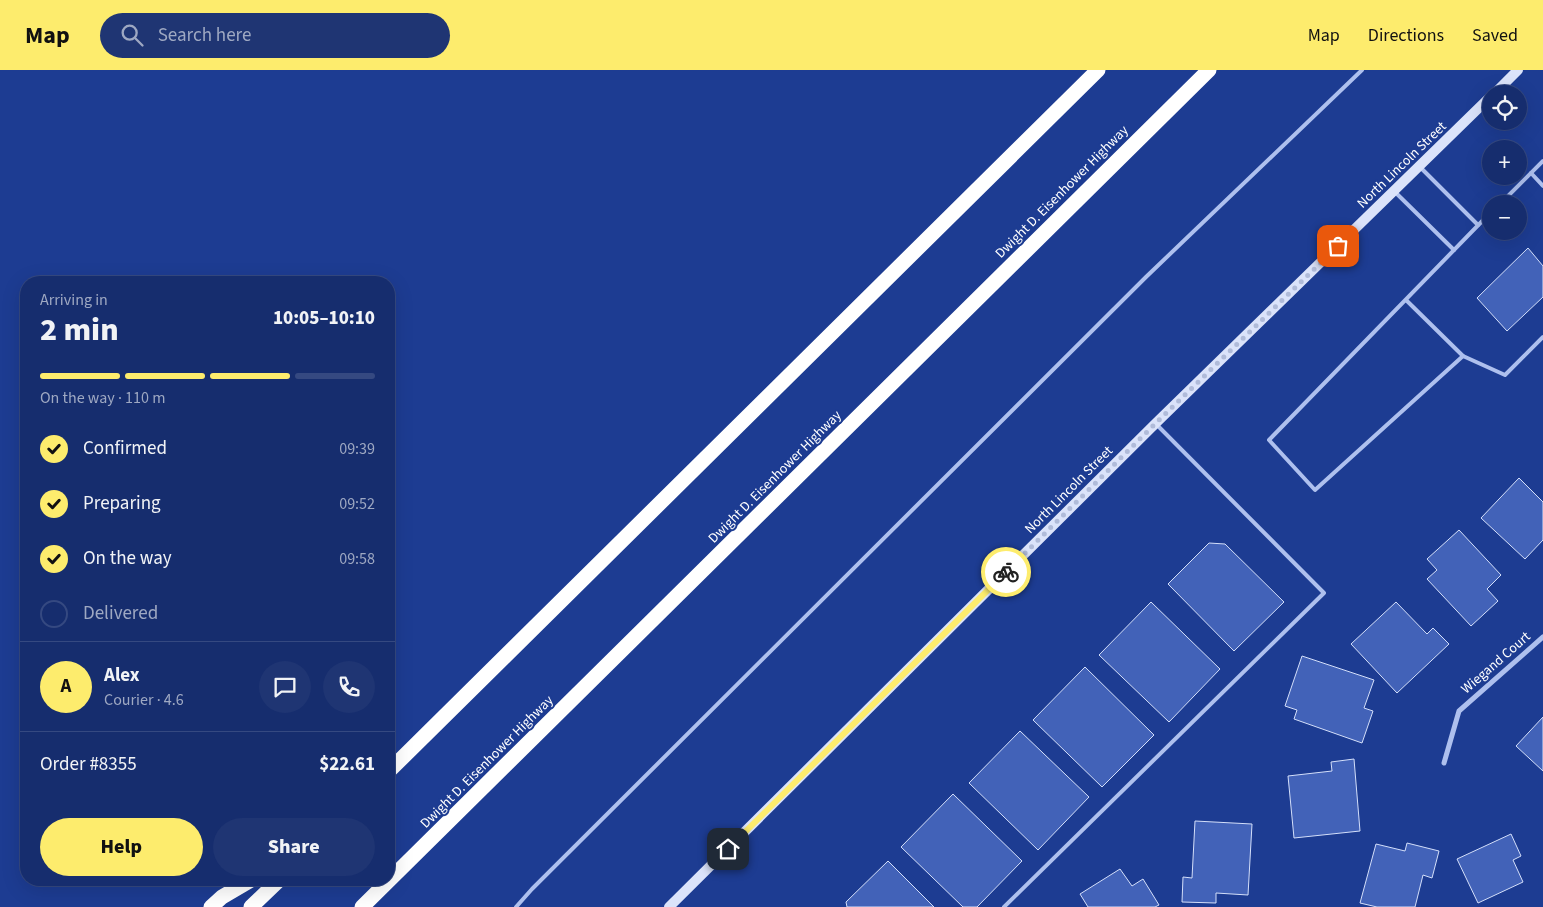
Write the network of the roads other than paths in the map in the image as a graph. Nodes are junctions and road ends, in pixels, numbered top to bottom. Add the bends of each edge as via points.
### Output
1 (1098, 70) edge
2 (1209, 70) edge
3 (1362, 70) edge
4 (1518, 70) edge
5 (1502, 85) edge
6 (1482, 105) edge
7 (1543, 161) edge
8 (1420, 167) junction
9 (1530, 173) junction
10 (1543, 186) edge
11 (1395, 192) junction
12 (1509, 195) edge
13 (1482, 221) edge
14 (1478, 225) junction
15 (1454, 250) junction
16 (1406, 300) junction
17 (1543, 337) edge
18 (1463, 356) junction
19 (1156, 423) junction
20 (1543, 636) edge
21 (1444, 763) dead end
22 (395, 765) edge
23 (395, 874) edge
24 (241, 886) edge
25 (272, 886) edge
26 (383, 886) edge
27 (672, 906) edge
28 (211, 907) edge
29 (251, 907) edge
30 (362, 907) edge
31 (516, 907) edge
32 (1004, 907) edge

1 - 22 highway
2 - 23 highway, Dwight D. Eisenhower Highway
3 - 31 lane via 1139,284
4 - 5 street, North Lincoln Street
6 - 8 street, North Lincoln Street
7 - 9 lane
8 - 11 street, North Lincoln Street
8 - 14 lane
9 - 10 lane
9 - 12 lane
11 - 15 lane
11 - 19 street, North Lincoln Street
13 - 14 lane
14 - 15 lane
15 - 16 lane
16 - 18 lane
16 - 18 lane via 1269,440 1315,490
17 - 18 lane via 1506,376
19 - 27 street, North Lincoln Street
19 - 32 lane via 1324,593
20 - 21 street, Wiegand Court via 1459,711
24 - 28 highway
25 - 29 highway
26 - 30 highway, Dwight D. Eisenhower Highway

